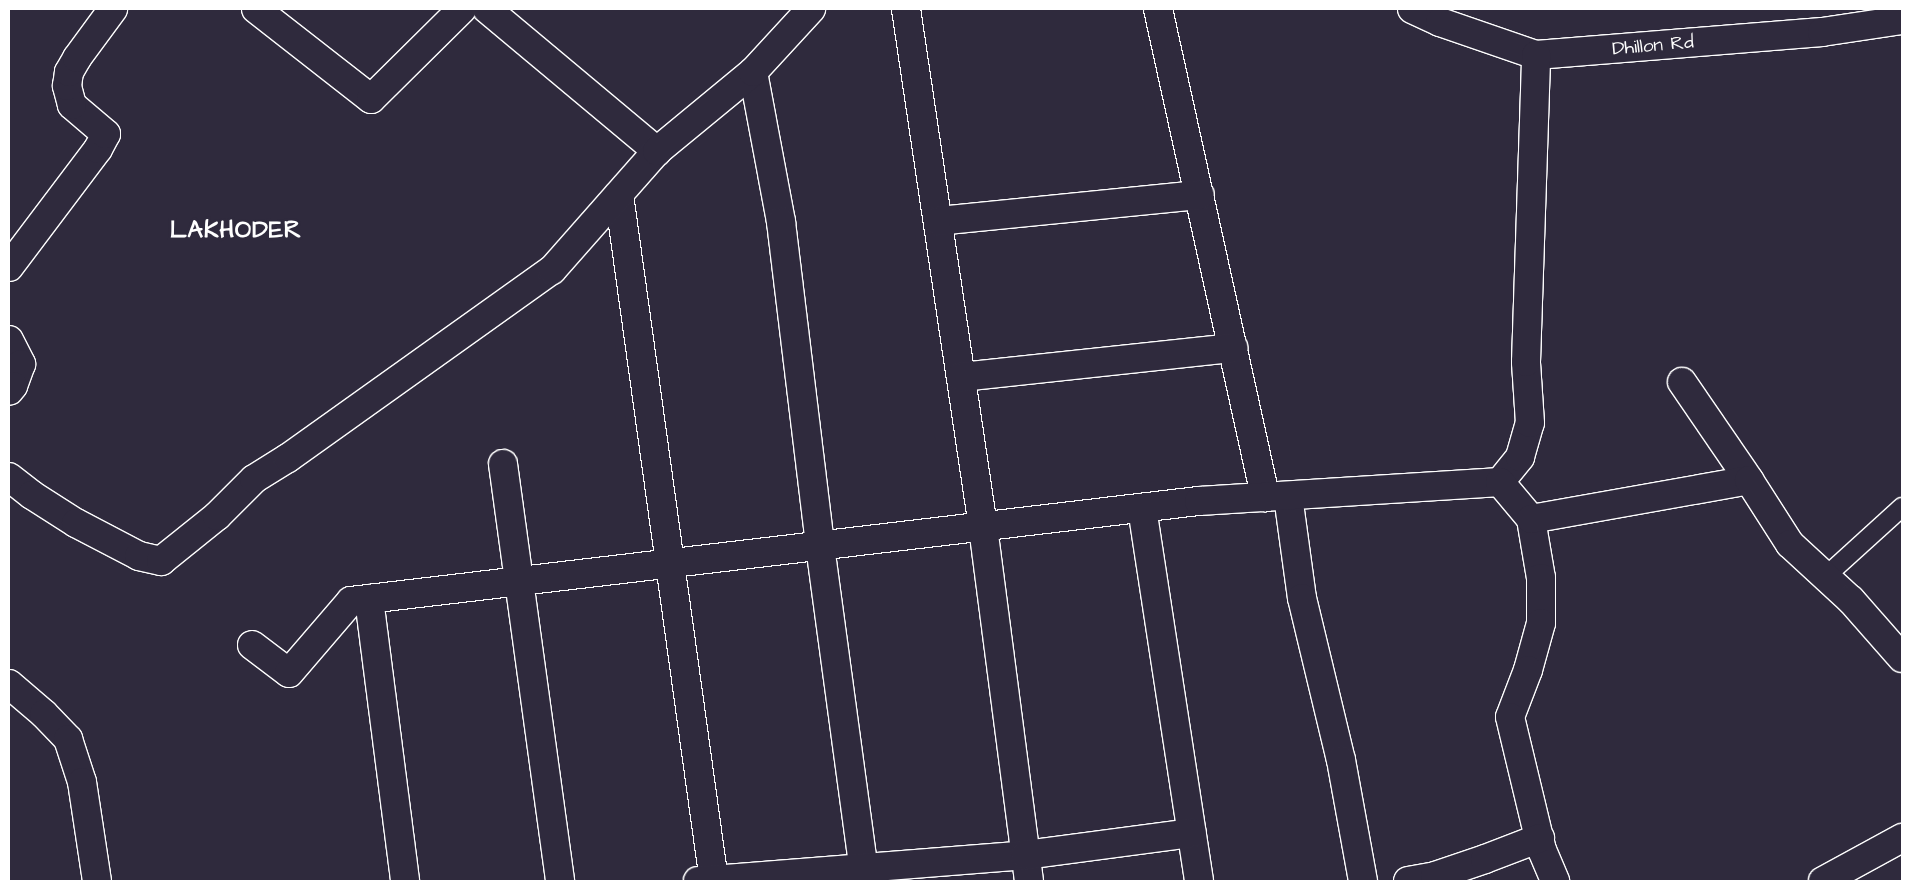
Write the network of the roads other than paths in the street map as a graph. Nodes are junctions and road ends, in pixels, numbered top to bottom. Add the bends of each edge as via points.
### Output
1 (256, 9) edge
2 (462, 9) edge
3 (487, 9) edge
4 (811, 9) edge
5 (906, 9) edge
6 (1158, 9) edge
7 (1412, 9) edge
8 (110, 10) edge
9 (1902, 20) edge
10 (1536, 55) junction
11 (753, 72) junction
12 (657, 151) junction
13 (619, 194) junction
14 (1200, 195) junction
15 (938, 221) junction
16 (9, 267) edge
17 (9, 340) edge
18 (1233, 348) junction
19 (961, 377) junction
20 (1682, 382) dead end
21 (9, 391) edge
22 (503, 464) dead end
23 (9, 477) edge
24 (1749, 480) junction
25 (1500, 482) junction
26 (1277, 497) junction
27 (1902, 507) edge
28 (1142, 508) junction
29 (1531, 519) junction
30 (983, 526) junction
31 (820, 546) junction
32 (671, 563) junction
33 (1826, 576) junction
34 (519, 581) junction
35 (369, 599) junction
36 (252, 644) dead end
37 (1902, 658) edge
38 (9, 684) edge
39 (1192, 833) junction
40 (1540, 838) junction
41 (1902, 838) edge
42 (1025, 855) junction
43 (864, 874) edge
44 (97, 881) edge
45 (405, 881) edge
46 (560, 881) edge
47 (708, 881) edge
48 (1029, 881) edge
49 (1199, 881) edge
50 (1362, 881) edge
51 (1408, 881) edge
52 (1555, 881) edge
53 (1822, 881) edge

1 - 2 street via 371,99
3 - 12 street
4 - 11 street
5 - 15 street
6 - 14 street
7 - 10 street, Dhillon Rd
8 - 16 street via 69,72 67,86 72,105 106,134
9 - 10 street, Dhillon Rd via 1822,32
10 - 25 street via 1526,362 1530,423 1520,457
11 - 12 street
11 - 31 street via 781,222
12 - 13 street
13 - 23 street via 552,270 254,479 217,516 161,561 140,556 76,523
13 - 32 street
14 - 15 street
14 - 18 street
15 - 19 street
17 - 21 street via 21,364
18 - 19 street
18 - 26 street
19 - 30 street
20 - 24 street
22 - 34 street
24 - 29 street
24 - 33 street via 1790,544
25 - 26 street
25 - 29 street
26 - 28 street
26 - 50 street via 1341,760
27 - 33 lane
28 - 30 street
28 - 39 street
29 - 40 street via 1541,578 1541,623 1510,717
30 - 31 street
30 - 42 street
31 - 32 street
31 - 43 street
32 - 34 street
32 - 47 street
33 - 37 street
34 - 35 street
34 - 46 street
35 - 36 street via 350,601 289,673
35 - 45 street
38 - 44 street via 68,739 82,782
39 - 42 street
39 - 49 street
40 - 51 street via 1435,876
40 - 52 street
41 - 53 street
42 - 43 street
42 - 48 street
43 - 47 street

